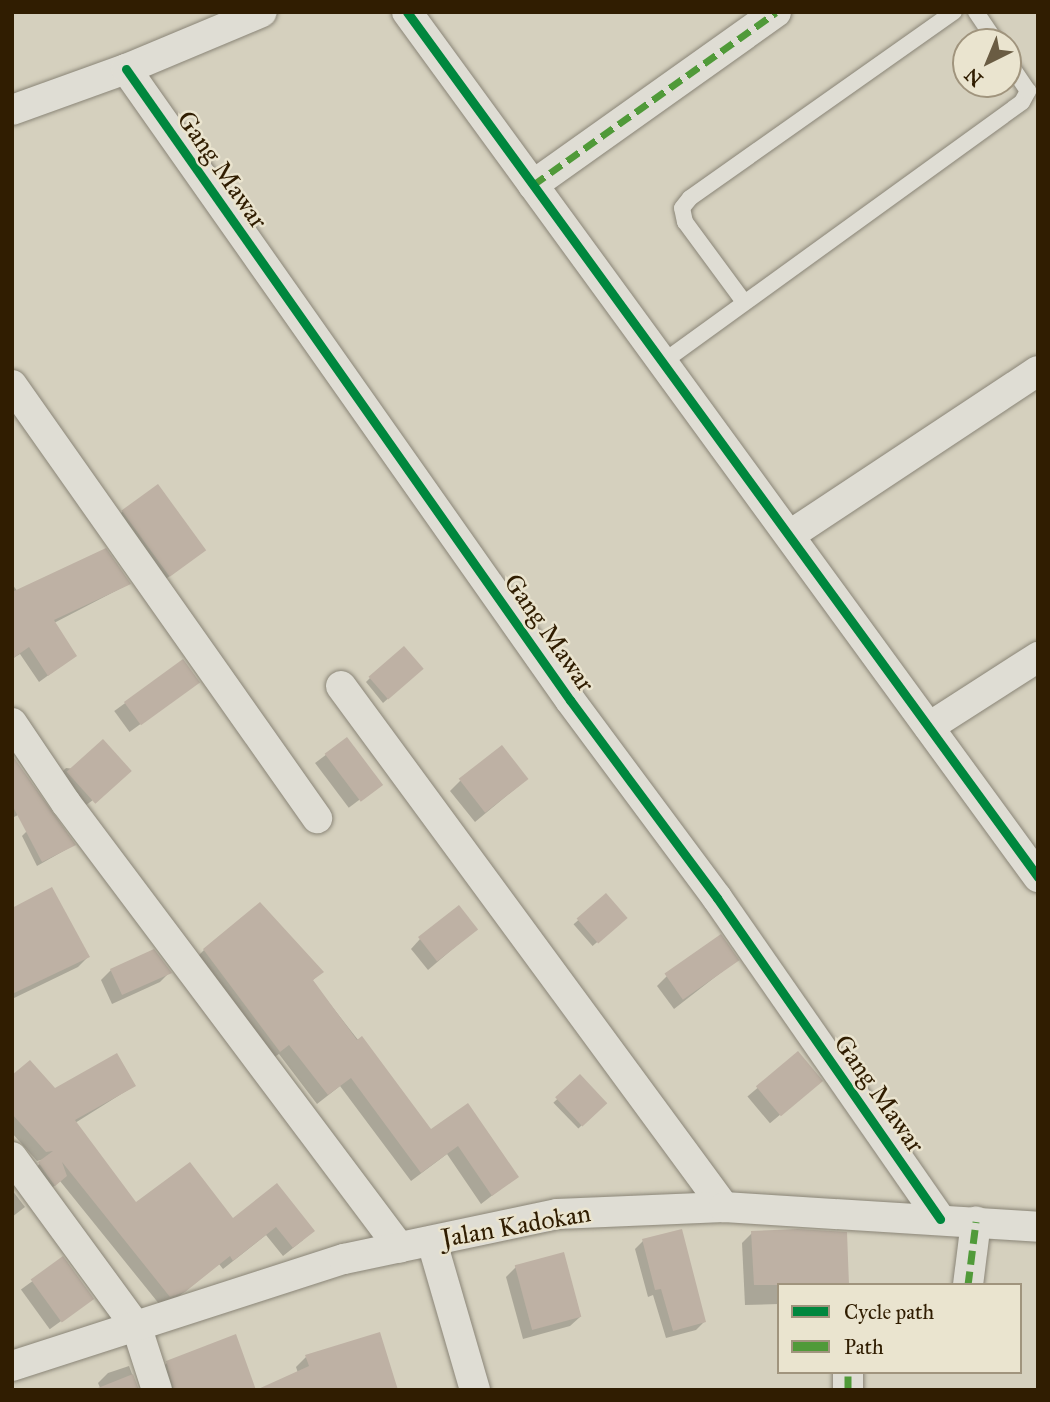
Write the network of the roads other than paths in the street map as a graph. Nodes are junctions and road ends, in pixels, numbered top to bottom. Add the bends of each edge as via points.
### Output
1 (262, 12) edge
2 (407, 12) edge
3 (776, 12) edge
4 (954, 12) edge
5 (976, 12) edge
6 (987, 28) edge
7 (126, 69) junction
8 (1022, 82) edge
9 (12, 110) edge
10 (533, 185) junction
11 (744, 302) junction
12 (663, 362) junction
13 (1038, 372) edge
14 (12, 384) edge
15 (790, 535) junction
16 (1038, 657) edge
17 (341, 686) dead end
18 (12, 723) edge
19 (929, 727) junction
20 (317, 818) dead end
21 (1038, 877) edge
22 (12, 1157) edge
23 (723, 1207) junction
24 (940, 1219) junction
25 (976, 1222) junction
26 (1038, 1227) edge
27 (432, 1242) junction
28 (400, 1248) junction
29 (968, 1283) edge
30 (137, 1328) junction
31 (12, 1366) edge
32 (157, 1390) edge
33 (475, 1390) edge

1 - 7 street
2 - 10 street
3 - 10 street
4 - 11 lane via 682,208 685,222
5 - 6 lane
7 - 9 street
7 - 24 street, Gang Mawar via 570,700 718,898
8 - 11 lane via 1028,91 1022,102
10 - 12 street
11 - 12 lane
12 - 15 street
13 - 15 street
14 - 20 street
15 - 19 street
16 - 19 street
17 - 23 street
18 - 28 street via 66,803
19 - 21 street
22 - 30 street
23 - 24 street, Jalan Kadokan
23 - 27 street, Jalan Kadokan via 557,1214
24 - 25 street, Jalan Kadokan
25 - 26 street, Jalan Kadokan
25 - 29 street
27 - 28 street, Jalan Kadokan
27 - 33 street
28 - 30 street, Jalan Kadokan via 344,1259
30 - 31 street, Jalan Kadokan
30 - 32 street

